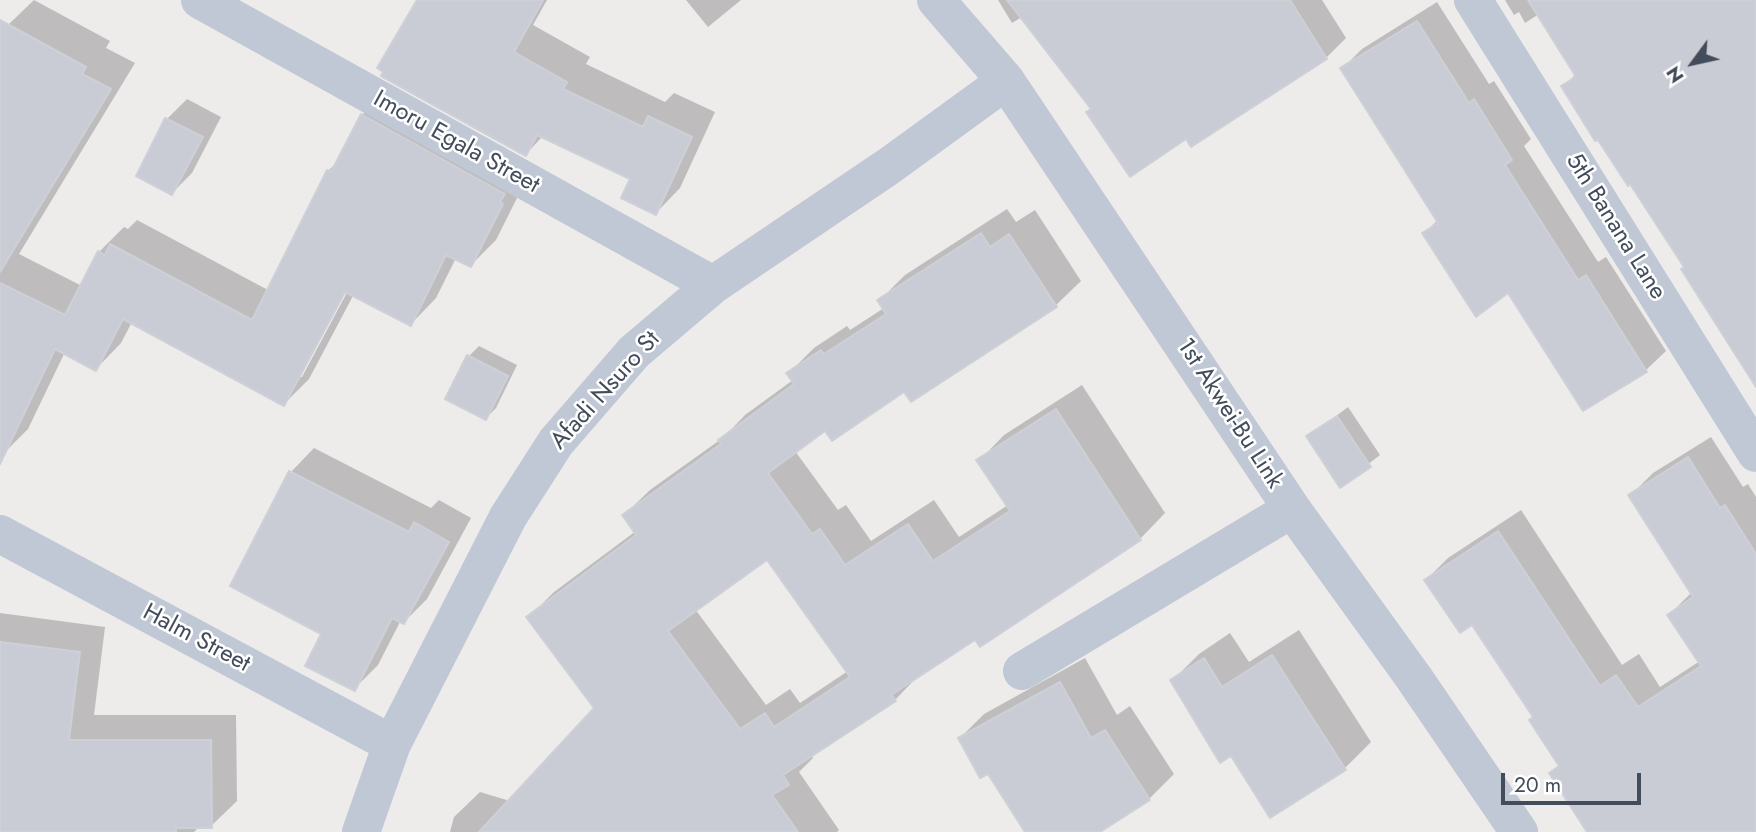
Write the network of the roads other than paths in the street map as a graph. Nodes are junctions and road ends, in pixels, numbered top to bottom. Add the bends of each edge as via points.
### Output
1 (200, 0) edge
2 (936, 0) edge
3 (1474, 0) edge
4 (1006, 81) junction
5 (713, 285) junction
6 (1756, 453) edge
7 (1292, 509) junction
8 (0, 534) edge
9 (1022, 671) dead end
10 (392, 744) junction
11 (361, 832) edge
12 (1518, 832) edge

1 - 5 street, Imoru Egala Street
2 - 4 street, 1st Akwei-Bu Link
3 - 6 street, 5th Banana Lane
4 - 5 street, Afadi Nsuro St
4 - 7 street, 1st Akwei-Bu Link
5 - 10 street, Afadi Nsuro St via 634,352 556,442 508,517
7 - 9 street
7 - 12 street, 1st Akwei-Bu Link
8 - 10 street, Halm Street
10 - 11 street, Afadi Nsuro St

